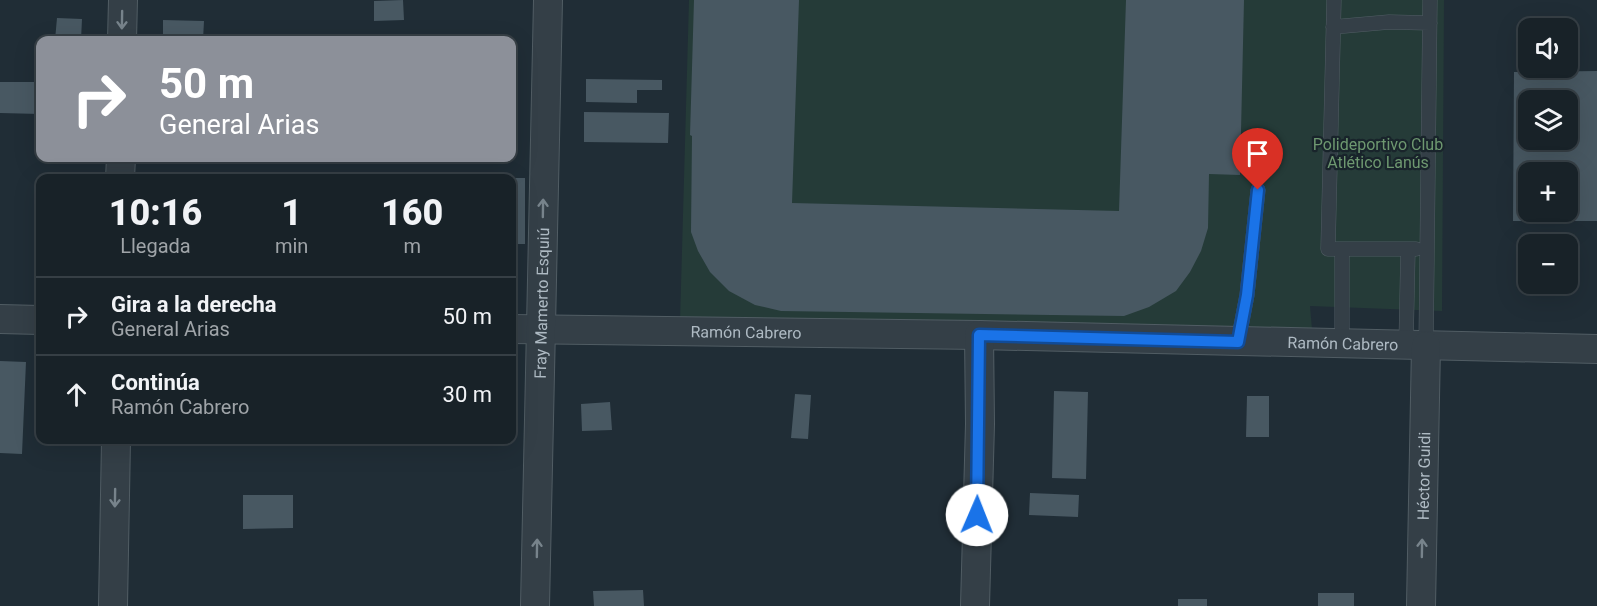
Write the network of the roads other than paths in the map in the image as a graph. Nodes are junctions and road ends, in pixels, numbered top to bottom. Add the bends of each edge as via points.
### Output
1 (123, 0) edge
2 (548, 0) edge
3 (1334, 0) edge
4 (1430, 0) edge
5 (1430, 23) junction
6 (1333, 27) junction
7 (122, 36) edge
8 (1258, 190) dead end
9 (1342, 249) junction
10 (1408, 249) junction
11 (1427, 249) junction
12 (0, 319) edge
13 (36, 320) edge
14 (516, 328) edge
15 (541, 329) junction
16 (979, 335) junction
17 (1238, 342) junction
18 (1342, 344) junction
19 (1416, 346) junction
20 (1597, 349) edge
21 (116, 444) edge
22 (113, 606) edge
23 (535, 606) edge
24 (975, 606) edge
25 (1421, 606) edge

1 -> 7 street
15 -> 2 street, Fray Mamerto Esquiú
3 - 6 lane
4 - 5 lane
5 - 6 lane
5 - 11 lane
6 - 9 lane via 1328,249
8 - 17 lane
9 - 10 lane
9 - 18 lane
10 - 11 lane
10 - 19 lane
11 - 19 lane
12 - 13 street
14 - 15 street, Ramón Cabrero
15 - 16 street, Ramón Cabrero
23 -> 15 street, Fray Mamerto Esquiú
16 - 17 street, Ramón Cabrero
16 - 24 street
17 - 18 street, Ramón Cabrero
18 - 19 street, Ramón Cabrero
19 - 20 street, Ramón Cabrero
25 -> 19 street, Héctor Guidi
21 -> 22 street

